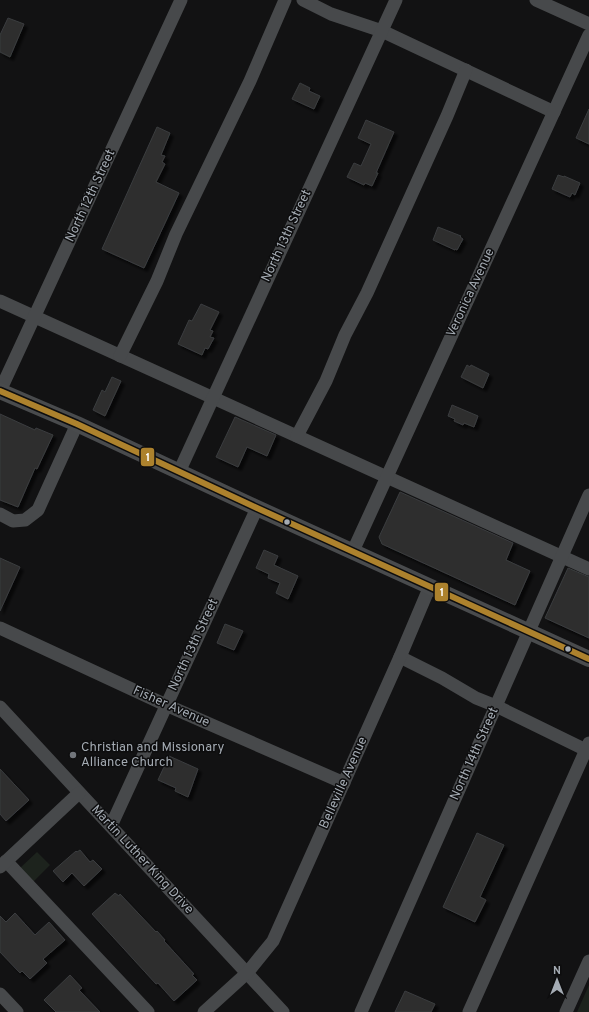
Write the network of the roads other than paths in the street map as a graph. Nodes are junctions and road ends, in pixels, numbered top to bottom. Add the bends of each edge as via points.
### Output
1 (181, 0) edge
2 (285, 0) edge
3 (303, 0) edge
4 (396, 0) edge
5 (536, 0) edge
6 (589, 24) edge
7 (382, 31) junction
8 (589, 35) edge
9 (466, 70) junction
10 (554, 112) junction
11 (0, 301) edge
12 (35, 317) junction
13 (120, 356) junction
14 (0, 391) edge
15 (213, 398) junction
16 (77, 424) junction
17 (297, 436) junction
18 (179, 472) junction
19 (387, 477) junction
20 (589, 495) edge
21 (257, 508) junction
22 (0, 514) edge
23 (353, 551) junction
24 (561, 557) junction
25 (589, 570) edge
26 (430, 586) junction
27 (0, 628) edge
28 (528, 631) junction
29 (400, 657) junction
30 (589, 659) edge
31 (166, 705) junction
32 (496, 706) junction
33 (0, 707) edge
34 (587, 746) edge
35 (344, 783) junction
36 (79, 793) junction
37 (111, 826) junction
38 (3, 860) edge
39 (589, 961) edge
40 (247, 973) junction
41 (0, 994) edge
42 (17, 1012) edge
43 (148, 1012) edge
44 (204, 1012) edge
45 (283, 1012) edge
46 (361, 1012) edge
47 (469, 1012) edge
48 (566, 1012) edge

1 - 12 street, North 12th Street
2 - 13 street via 250,81
3 - 7 street via 331,14
4 - 7 street, North 13th Street
5 - 6 street
7 - 9 street
7 - 15 street, North 13th Street
8 - 10 street, Veronica Avenue
9 - 10 street
9 - 17 street via 367,293 345,335 323,388
10 - 19 street, Veronica Avenue
11 - 12 street
12 - 13 street
12 - 14 street, North 12th Street
13 - 15 street
14 - 16 main road
15 - 17 street
15 - 18 street, North 13th Street
16 - 18 main road
16 - 22 street via 38,510 25,520 13,521
17 - 19 street
18 - 21 main road
19 - 23 street, Veronica Avenue
19 - 24 street
20 - 24 street, North 14th Street
21 - 23 main road
21 - 31 street, North 13th Street
23 - 26 main road
24 - 25 street
24 - 28 street, North 14th Street
26 - 28 main road
26 - 29 street, Belleville Avenue
27 - 31 street, Fisher Avenue
28 - 30 main road
28 - 32 street, North 14th Street
29 - 32 street
29 - 35 street, Belleville Avenue
31 - 35 street, Fisher Avenue
31 - 37 street, North 13th Street
32 - 34 street
32 - 46 street, North 14th Street
33 - 36 street, Martin Luther King Drive
34 - 47 street
35 - 40 street, Belleville Avenue via 273,941
36 - 37 street, Martin Luther King Drive
36 - 38 street
37 - 40 street, Martin Luther King Drive
38 - 43 street
39 - 48 street
40 - 44 street
40 - 45 street, Martin Luther King Drive
41 - 42 street

